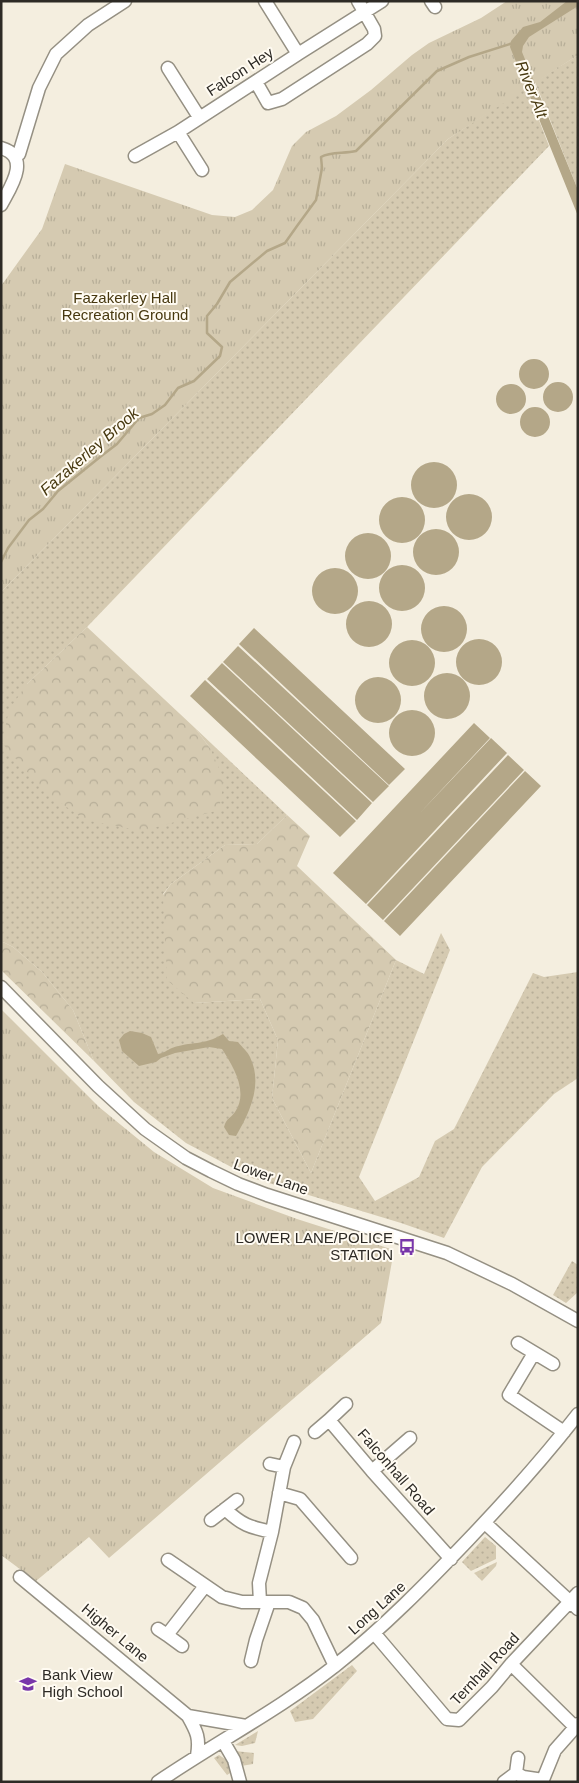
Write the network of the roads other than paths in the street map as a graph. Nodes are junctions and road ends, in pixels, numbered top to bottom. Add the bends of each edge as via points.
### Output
1 (265, 1) edge
2 (382, 1) edge
3 (116, 3) edge
4 (362, 7) edge
5 (298, 54) junction
6 (168, 68) dead end
7 (256, 82) junction
8 (199, 117) junction
9 (178, 132) junction
10 (1, 148) edge
11 (18, 156) junction
12 (135, 156) dead end
13 (202, 170) dead end
14 (1, 205) edge
15 (1, 987) edge
16 (578, 1321) edge
17 (518, 1343) dead end
18 (534, 1353) junction
19 (553, 1364) dead end
20 (346, 1404) dead end
21 (578, 1414) edge
22 (329, 1420) junction
23 (315, 1432) dead end
24 (564, 1432) junction
25 (410, 1438) dead end
26 (294, 1442) dead end
27 (270, 1464) dead end
28 (284, 1467) junction
29 (372, 1471) junction
30 (280, 1492) junction
31 (237, 1500) dead end
32 (225, 1509) junction
33 (211, 1520) dead end
34 (485, 1522) junction
35 (272, 1532) junction
36 (351, 1558) dead end
37 (451, 1559) junction
38 (168, 1560) dead end
39 (20, 1577) dead end
40 (205, 1586) junction
41 (575, 1601) edge
42 (265, 1602) junction
43 (374, 1634) junction
44 (182, 1646) dead end
45 (251, 1661) dead end
46 (511, 1664) junction
47 (336, 1666) junction
48 (188, 1716) junction
49 (576, 1725) edge
50 (246, 1726) junction
51 (223, 1741) junction
52 (197, 1756) junction
53 (518, 1758) dead end
54 (516, 1773) junction
55 (542, 1781) edge
56 (158, 1782) edge
57 (240, 1782) edge
58 (504, 1782) edge

1 - 5 street, Falcon Hey
2 - 4 street, Falcon Hey
3 - 11 street via 56,54 39,88
4 - 5 street, Falcon Hey
4 - 7 street via 375,36 367,44 282,99 268,102
5 - 7 street, Falcon Hey
6 - 8 street, Falcon Hey
7 - 8 street, Falcon Hey
8 - 9 street, Falcon Hey
9 - 12 street, Falcon Hey
9 - 13 street
10 - 11 street
11 - 14 street via 18,172
15 - 16 street, Lower Lane via 121,1108 186,1158 259,1192 448,1253
17 - 18 street
18 - 19 street
18 - 24 street via 509,1396
20 - 22 street
21 - 24 street, Long Lane
22 - 23 street
22 - 29 street, Falconhall Road
24 - 34 street, Long Lane
25 - 29 street
26 - 28 street
27 - 28 street
28 - 30 street
29 - 37 street, Falconhall Road
30 - 35 street
30 - 36 street via 300,1499
31 - 32 street
32 - 33 street
32 - 35 street via 239,1522
34 - 37 street, Long Lane
34 - 41 street
35 - 42 street via 259,1583
37 - 43 street, Long Lane
38 - 40 street
39 - 48 street, Higher Lane
40 - 42 street via 222,1597 242,1602
40 - 44 street via 163,1632
41 - 46 street, Ternhall Road
42 - 45 street
42 - 47 street via 289,1602 303,1608 313,1620
43 - 46 street, Ternhall Road via 447,1719 459,1720
43 - 47 street, Long Lane
46 - 49 street
47 - 50 street, Long Lane
48 - 50 street, Higher Lane
48 - 52 street, Higher Lane via 199,1741
49 - 55 street via 555,1750
50 - 51 street, Long Lane
51 - 52 street, Long Lane
51 - 57 street via 234,1760
52 - 56 street, Long Lane
53 - 54 street
54 - 55 street
54 - 58 street

